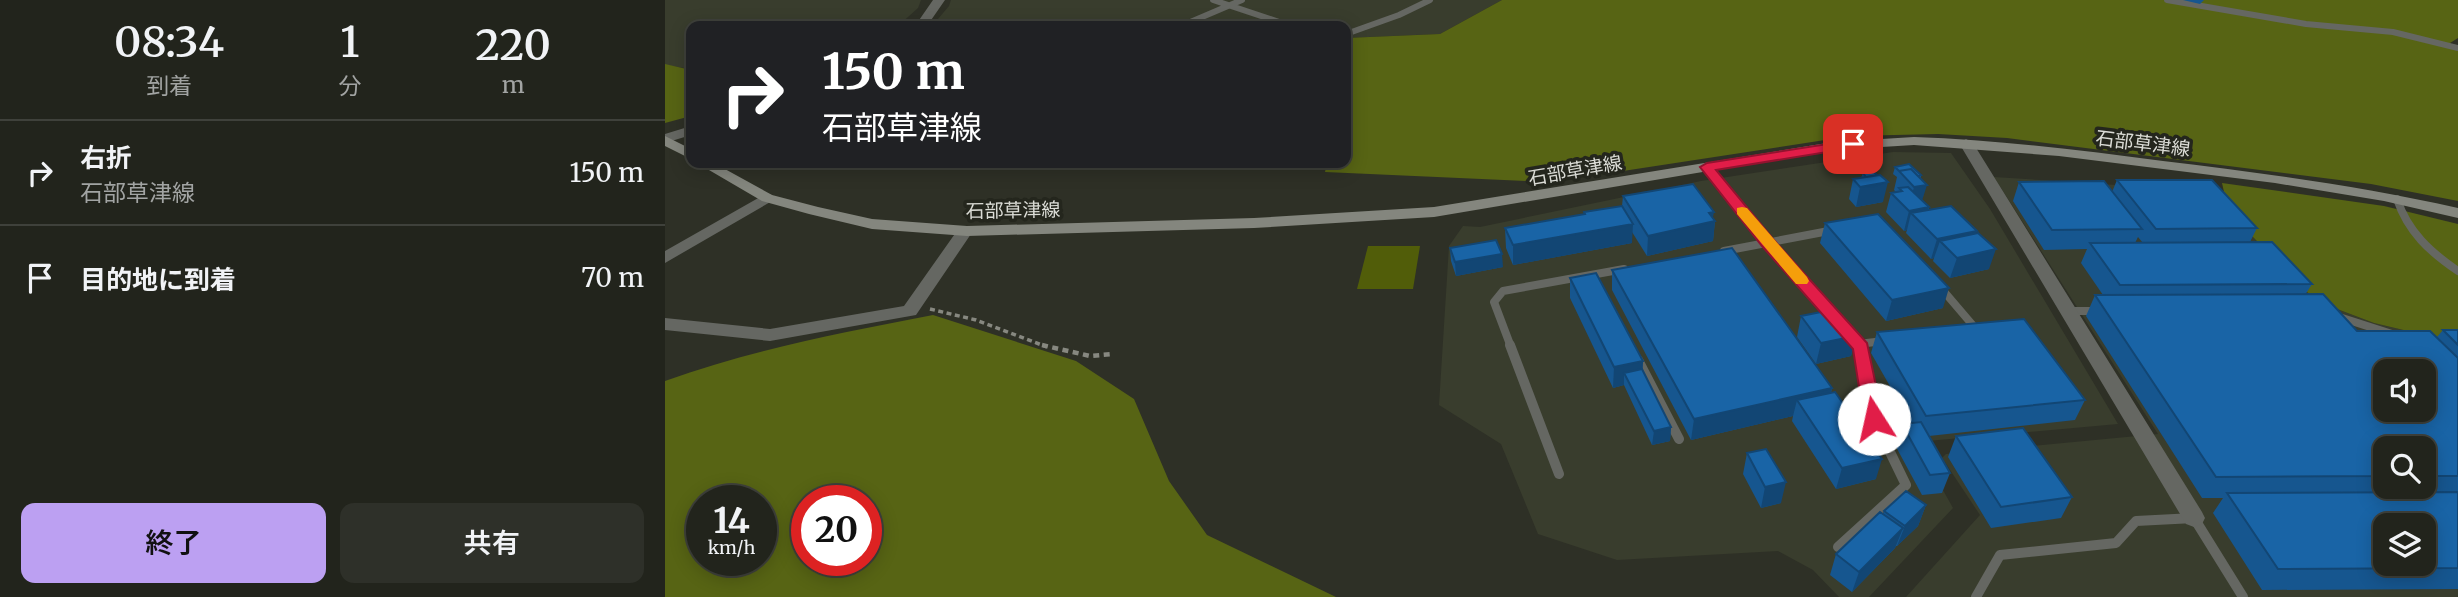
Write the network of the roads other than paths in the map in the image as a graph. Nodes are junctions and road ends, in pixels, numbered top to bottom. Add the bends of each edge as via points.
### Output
1 (939, 0) edge
2 (1213, 0) edge
3 (1242, 0) edge
4 (1430, 0) edge
5 (2167, 0) edge
6 (1230, 5) junction
7 (926, 21) edge
8 (1193, 21) edge
9 (1276, 21) edge
10 (1351, 32) edge
11 (2458, 48) edge
12 (686, 132) edge
13 (665, 139) edge
14 (1966, 143) junction
15 (686, 152) edge
16 (1707, 167) junction
17 (713, 168) edge
18 (767, 198) junction
19 (2397, 199) junction
20 (2458, 214) edge
21 (1843, 229) edge
22 (965, 231) junction
23 (1767, 243) junction
24 (1714, 253) edge
25 (665, 258) edge
26 (1634, 267) edge
27 (2458, 271) edge
28 (1594, 275) junction
29 (1932, 278) edge
30 (1600, 286) edge
31 (2066, 311) junction
32 (2107, 311) edge
33 (2322, 312) edge
34 (665, 324) edge
35 (1840, 324) edge
36 (1963, 330) edge
37 (1849, 334) edge
38 (2402, 338) edge
39 (1898, 339) edge
40 (1858, 344) junction
41 (1630, 345) edge
42 (1679, 439) dead end
43 (1559, 474) dead end
44 (2194, 518) junction
45 (1838, 547) dead end
46 (1976, 597) edge
47 (2243, 597) edge

1 - 7 street
2 - 6 lane
3 - 6 lane
4 - 10 lane
5 - 11 lane via 2307,24 2393,32
6 - 8 lane
6 - 9 lane
12 - 13 street
13 - 15 main road
14 - 16 main road, 石部草津線 via 1873,142
14 - 19 main road, 石部草津線
14 - 31 street
16 - 22 main road, 石部草津線 via 1434,212 1267,223
16 - 23 lane
17 - 18 main road, 石部草津線
18 - 22 main road, 石部草津線 via 872,223
18 - 25 street
19 - 20 main road, 石部草津線
19 - 27 lane via 2400,213 2427,249
21 - 23 lane
22 - 34 street via 910,311 770,335
23 - 24 lane
23 - 35 lane
26 - 28 lane
28 - 30 lane
28 - 43 lane via 1503,292 1494,302
29 - 36 lane via 1976,328
31 - 32 lane
31 - 44 street
33 - 38 lane
37 - 40 lane
39 - 40 lane
40 - 45 lane via 1874,419 1906,485
41 - 42 lane
44 - 46 lane via 2136,521 2116,543 2000,555
44 - 47 lane

